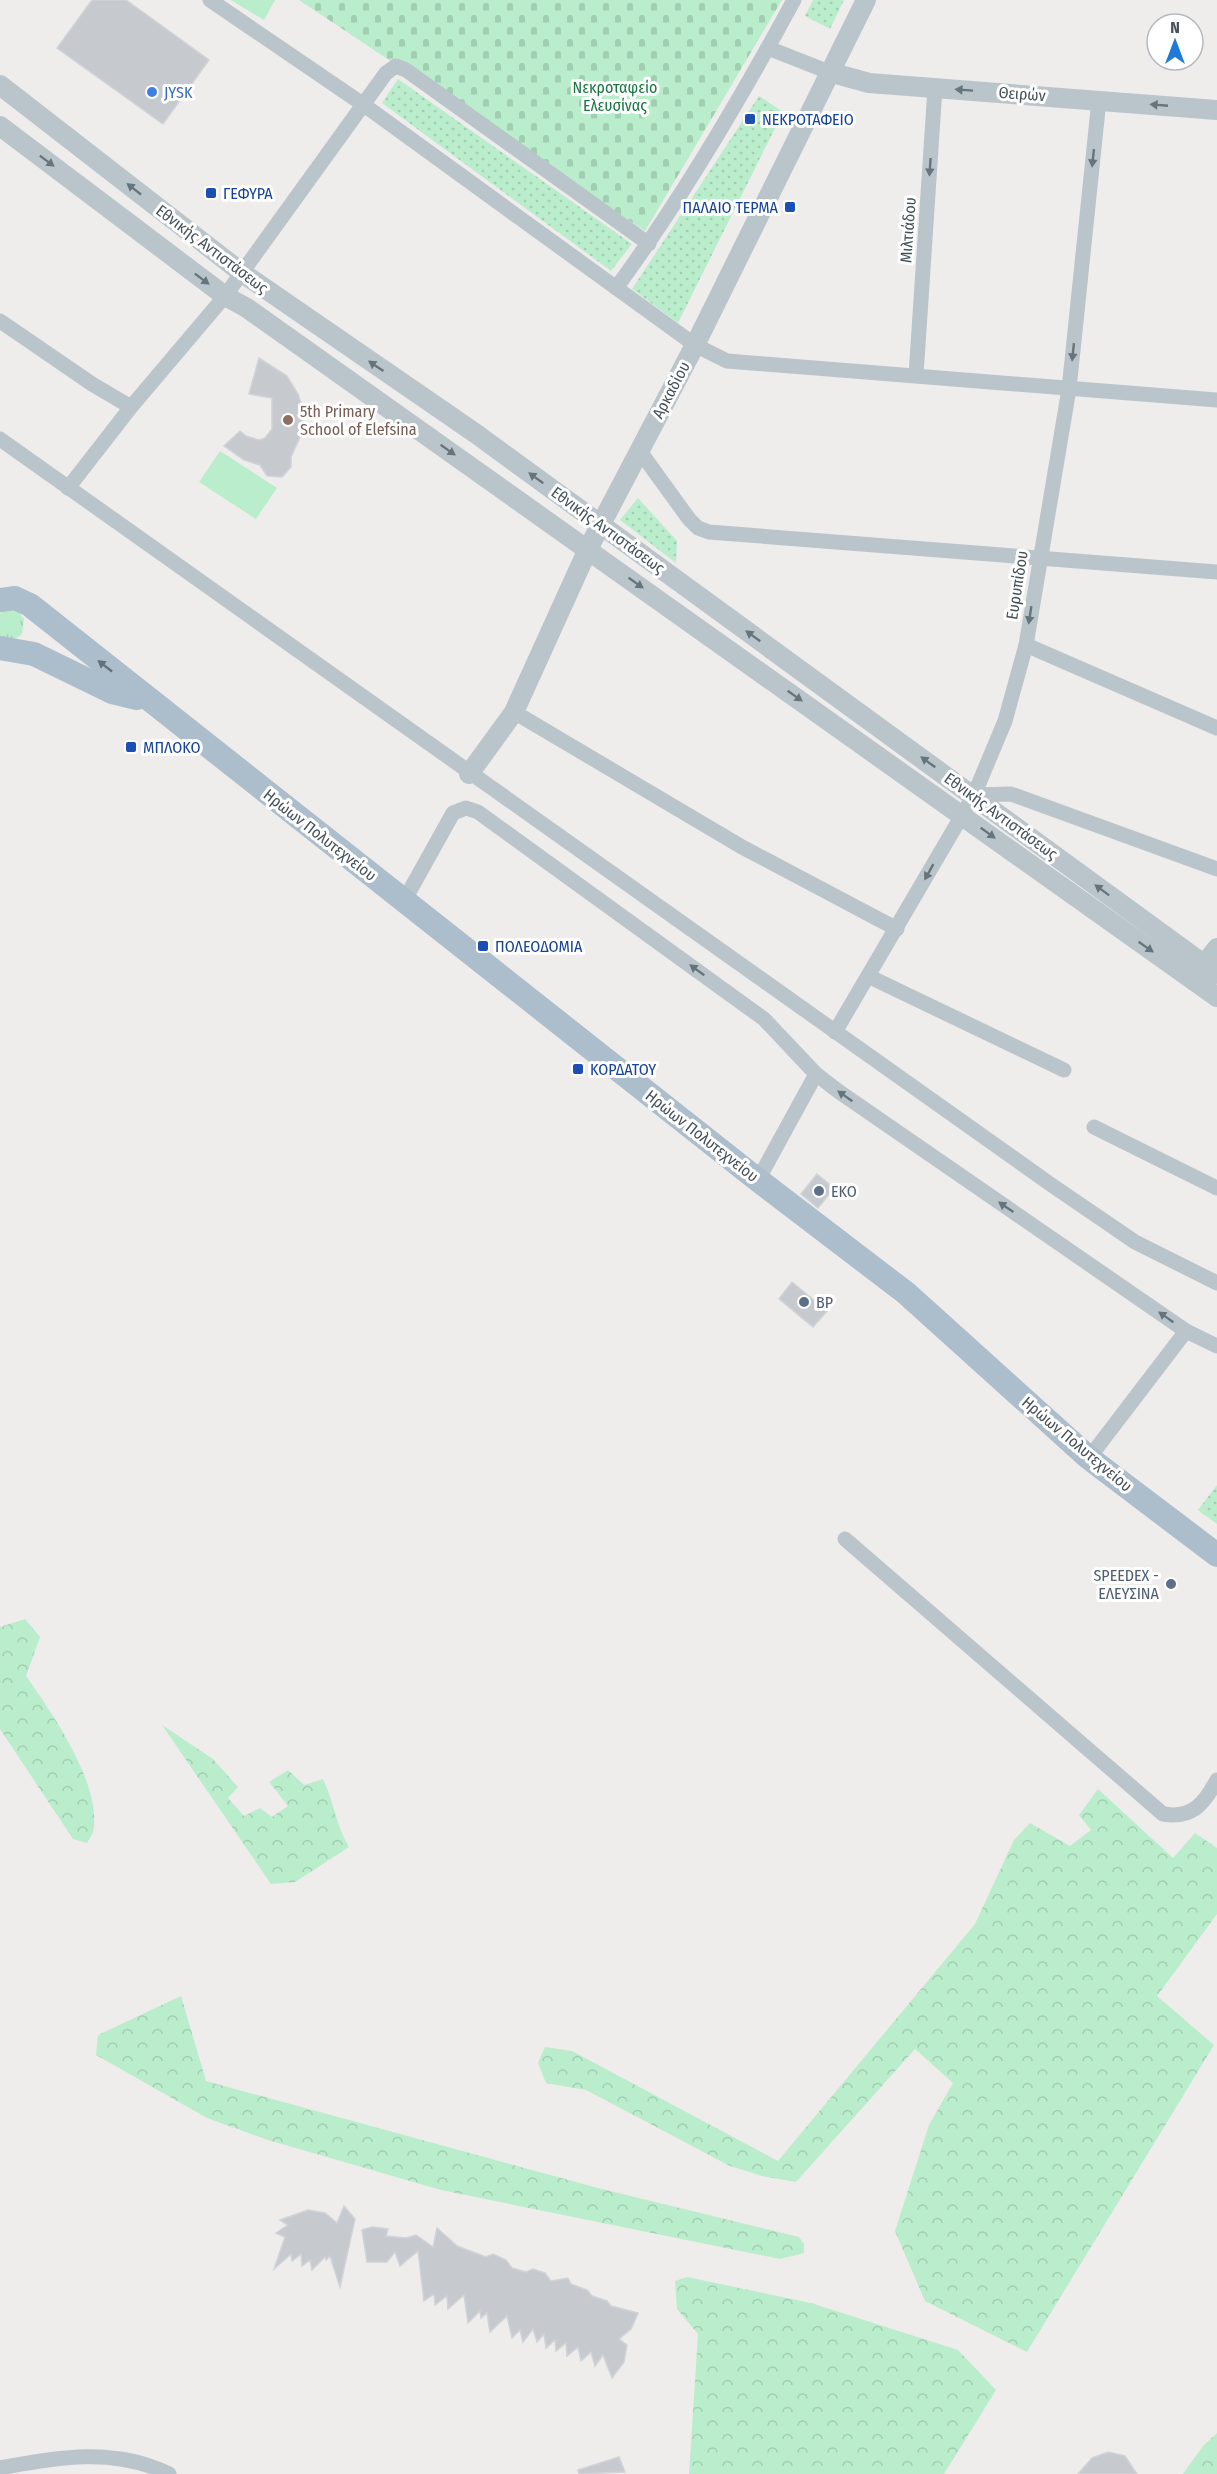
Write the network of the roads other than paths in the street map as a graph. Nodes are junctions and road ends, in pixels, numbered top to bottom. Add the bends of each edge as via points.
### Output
1 (210, 0) edge
2 (794, 0) edge
3 (866, 0) edge
4 (768, 48) junction
5 (829, 72) junction
6 (0, 85) edge
7 (935, 88) junction
8 (1099, 100) junction
9 (364, 105) junction
10 (1217, 110) edge
11 (0, 126) edge
12 (649, 244) junction
13 (241, 272) junction
14 (616, 288) junction
15 (225, 296) junction
16 (0, 321) edge
17 (695, 345) junction
18 (916, 375) junction
19 (1069, 388) junction
20 (1217, 400) edge
21 (131, 407) junction
22 (0, 439) edge
23 (639, 450) junction
24 (68, 488) junction
25 (600, 525) junction
26 (588, 549) junction
27 (1040, 557) junction
28 (1217, 572) edge
29 (0, 584) edge
30 (0, 600) edge
31 (29, 605) junction
32 (1026, 645) junction
33 (6, 650) edge
34 (151, 702) junction
35 (514, 712) junction
36 (1217, 728) edge
37 (469, 774) junction
38 (974, 795) junction
39 (962, 814) junction
40 (1217, 869) edge
41 (404, 901) junction
42 (897, 929) junction
43 (1217, 948) edge
44 (1204, 973) edge
45 (870, 976) junction
46 (1217, 998) edge
47 (835, 1032) junction
48 (1064, 1070) dead end
49 (816, 1074) junction
50 (1094, 1127) dead end
51 (758, 1180) junction
52 (1217, 1188) edge
53 (1217, 1283) edge
54 (1186, 1330) junction
55 (1217, 1346) edge
56 (1089, 1458) junction
57 (845, 1539) dead end
58 (1217, 1555) edge
59 (1217, 1780) edge
60 (0, 2468) edge
61 (170, 2474) edge

1 - 9 street
2 - 4 street
3 - 5 street, Αρκαδίου
4 - 5 street
4 - 12 street
5 - 7 street, Θειρών via 869,83
5 - 17 street, Αρκαδίου
13 -> 6 street, Εθνικής Αντιστάσεως
8 -> 7 street, Θειρών
7 -> 18 street, Μιλτιάδου
10 -> 8 street, Θειρών
8 -> 19 street, Ευρυπίδου
9 - 12 street via 386,74 396,66 406,70
9 - 13 street
9 - 14 street
11 -> 15 street, Εθνικής Αντιστάσεως
12 - 14 street
13 - 15 street
25 -> 13 street, Εθνικής Αντιστάσεως
14 - 17 street
15 - 21 street
15 -> 26 street, Εθνικής Αντιστάσεως
16 - 21 street
17 - 18 street via 727,361
17 - 23 street, Αρκαδίου
18 - 19 street
19 - 20 street
19 - 27 street, Ευρυπίδου
21 - 24 street
22 - 24 street
23 - 25 street, Αρκαδίου
23 - 27 street via 688,519 709,532
24 - 37 street
25 - 26 street, Αρκαδίου
38 -> 25 street, Εθνικής Αντιστάσεως
26 - 35 street, Αρκαδίου
26 -> 39 street, Εθνικής Αντιστάσεως
27 - 28 street
27 -> 32 street, Ευρυπίδου
29 - 31 main road, Ηρώων Πολυτεχνείου
30 - 31 main road via 15,598
31 - 33 main road, Ηρώων Πολυτεχνείου via 37,629 26,646
34 -> 31 main road, Ηρώων Πολυτεχνείου
32 - 36 street
32 - 38 street, Ευρυπίδου via 1005,721
33 - 34 main road, Ηρώων Πολυτεχνείου via 54,662 112,692
34 - 41 main road, Ηρώων Πολυτεχνείου
35 - 37 street, Αρκαδίου
35 - 42 street via 742,847
37 - 47 street
38 - 39 street, Ευρυπίδου
38 - 40 street via 1011,794
44 -> 38 street, Εθνικής Αντιστάσεως
39 -> 42 street, Ευρυπίδου
39 -> 44 street, Εθνικής Αντιστάσεως
49 -> 41 street via 764,1019 478,812 466,808 453,813
41 - 51 main road, Ηρώων Πολυτεχνείου
42 - 45 street, Ευρυπίδου
43 - 44 street
44 - 46 street, Εθνικής Αντιστάσεως
45 - 47 street, Ευρυπίδου
45 - 48 street
47 - 53 street via 1135,1242
49 - 51 street
54 -> 49 street
50 - 52 street
51 - 56 main road, Ηρώων Πολυτεχνείου via 906,1293
54 - 55 street
54 - 56 street
56 - 58 main road, Ηρώων Πολυτεχνείου
57 - 59 street via 1163,1814 1185,1815 1196,1810
60 - 61 street via 86,2456 123,2458

